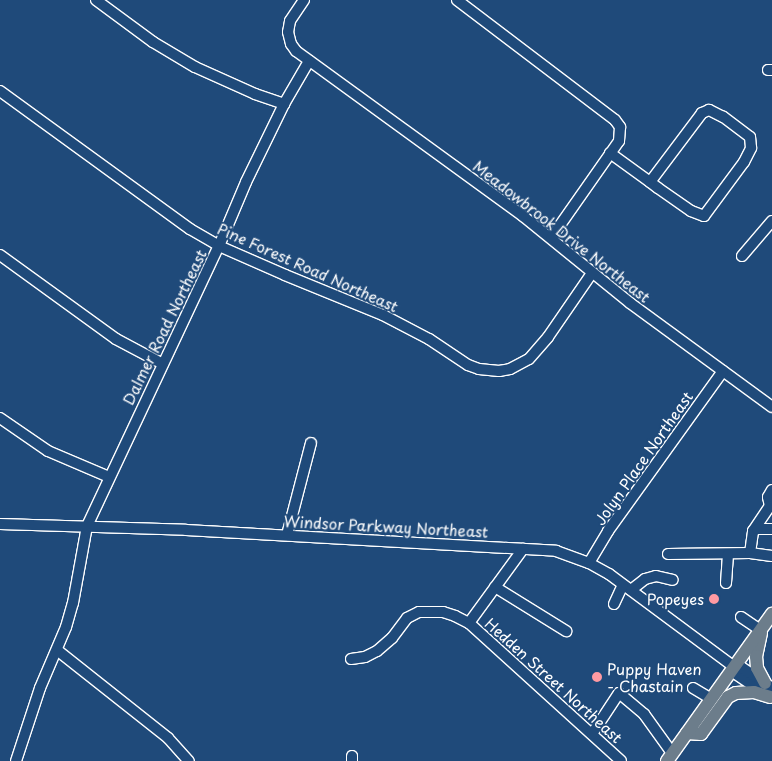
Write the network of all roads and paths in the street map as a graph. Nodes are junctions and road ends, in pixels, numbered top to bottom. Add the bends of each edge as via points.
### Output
1 (96, 0) edge
2 (304, 0) edge
3 (457, 0) edge
4 (310, 61) junction
5 (0, 91) edge
6 (284, 104) junction
7 (610, 153) junction
8 (650, 182) junction
9 (772, 221) edge
10 (551, 238) junction
11 (219, 246) junction
12 (0, 255) edge
13 (742, 256) dead end
14 (592, 273) junction
15 (163, 364) junction
16 (723, 371) junction
17 (772, 407) edge
18 (0, 418) edge
19 (311, 443) dead end
20 (109, 477) junction
21 (772, 490) edge
22 (0, 524) edge
23 (87, 526) junction
24 (772, 529) edge
25 (753, 531) junction
26 (287, 536) junction
27 (523, 549) junction
28 (750, 553) junction
29 (668, 554) dead end
30 (728, 554) junction
31 (772, 556) edge
32 (589, 563) junction
33 (673, 580) dead end
34 (726, 583) dead end
35 (495, 587) junction
36 (627, 588) junction
37 (614, 604) dead end
38 (772, 614) edge
39 (741, 617) dead end
40 (469, 623) junction
41 (761, 629) junction
42 (566, 631) dead end
43 (57, 650) junction
44 (351, 659) dead end
45 (734, 667) junction
46 (692, 688) dead end
47 (770, 692) edge
48 (711, 700) junction
49 (687, 733) junction
50 (592, 734) junction
51 (670, 757) edge
52 (16, 761) edge
53 (189, 761) edge
54 (621, 761) edge

1 - 6 street via 153,42 195,66
2 - 4 street, Meadowbrook Drive Northeast via 290,21 288,32 296,51
3 - 7 street via 615,120 621,132
4 - 6 street, Dalmer Road Northeast
4 - 10 street, Meadowbrook Drive Northeast
5 - 11 street, Pine Forest Road Northeast via 141,195
6 - 11 street, Dalmer Road Northeast
7 - 8 street
7 - 10 street
8 - 8 street via 691,211 704,216 744,162 751,148 750,137 708,110 702,113
9 - 13 street
10 - 14 street, Meadowbrook Drive Northeast
11 - 14 street, Pine Forest Road Northeast via 384,315 468,365 490,371 510,369 529,358 548,337
11 - 15 street, Dalmer Road Northeast
12 - 15 street via 116,339
14 - 16 street, Meadowbrook Drive Northeast
15 - 20 street, Dalmer Road Northeast
16 - 17 street, Meadowbrook Drive Northeast
16 - 32 street, Jolyn Place Northeast via 608,531
18 - 20 street via 48,451
19 - 26 street
20 - 23 street, Dalmer Road Northeast
21 - 25 street via 768,497 770,506
22 - 23 street, Windsor Parkway Northeast
23 - 26 street, Windsor Parkway Northeast
23 - 43 street, Dalmer Road Northeast via 73,603
24 - 25 street
25 - 28 street
26 - 27 street, Windsor Parkway Northeast
27 - 32 street, Windsor Parkway Northeast via 556,551
27 - 35 street, Hedden Street Northeast
28 - 30 street
28 - 31 street
29 - 30 street
30 - 34 street
32 - 36 street, Windsor Parkway Northeast
33 - 36 street via 656,576
35 - 40 street, Hedden Street Northeast
35 - 42 street
36 - 37 street
36 - 45 street, Windsor Parkway Northeast
38 - 41 main road
39 - 41 street
40 - 44 street via 443,612 419,612 408,618 377,651
40 - 50 street, Hedden Street Northeast
41 - 45 main road
41 - 47 main road via 757,668
43 - 52 street, Dalmer Road Northeast via 40,688
43 - 53 street via 168,738
45 - 47 street via 741,667
45 - 47 street via 736,674
45 - 48 main road
46 - 48 street
47 - 49 main road via 736,693 728,697 701,734
48 - 49 main road
49 - 51 main road
50 - 51 street via 619,693 644,714
50 - 54 street, Hedden Street Northeast

